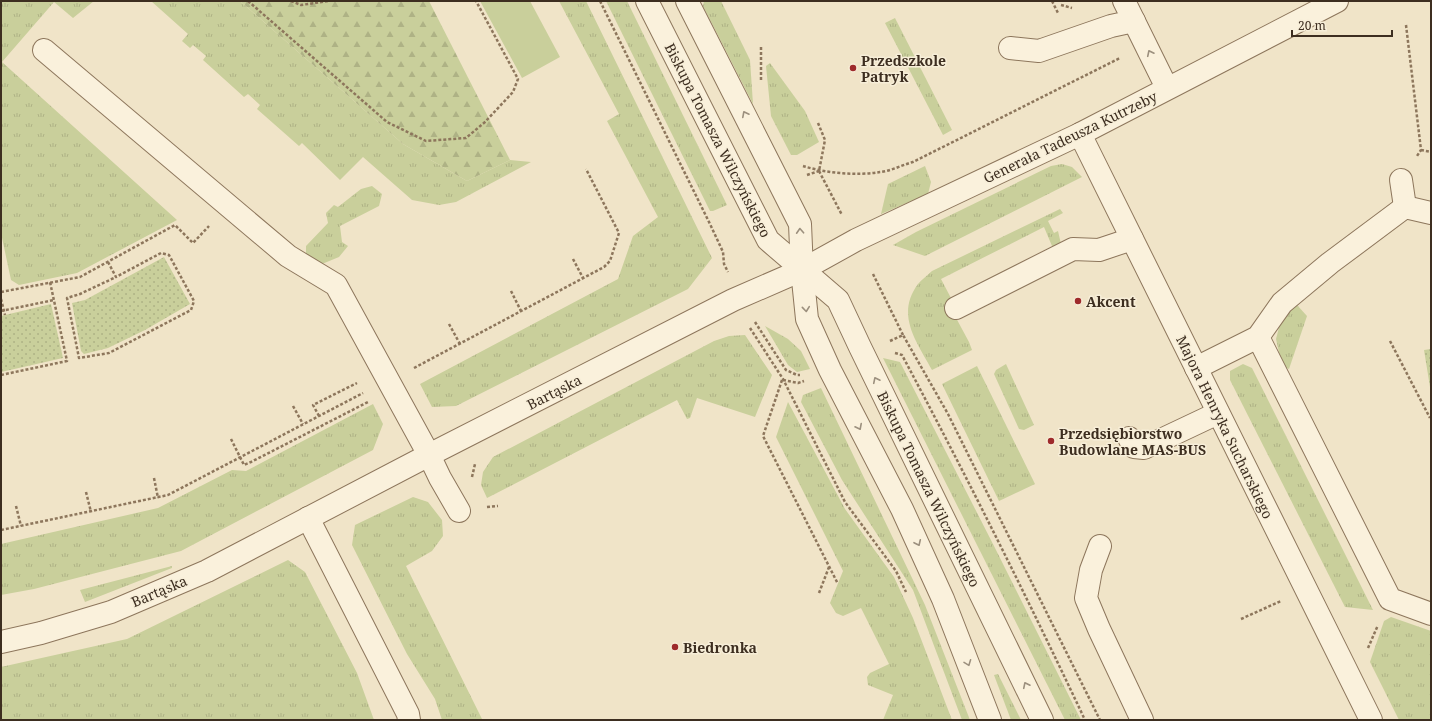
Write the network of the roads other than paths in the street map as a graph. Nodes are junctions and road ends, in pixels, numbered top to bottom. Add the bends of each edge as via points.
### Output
1 (647, 1) edge
2 (687, 1) edge
3 (1124, 1) edge
4 (1337, 1) edge
5 (1134, 21) junction
6 (1010, 48) dead end
7 (44, 50) dead end
8 (1167, 88) junction
9 (1080, 134) junction
10 (1401, 180) dead end
11 (1405, 206) junction
12 (1431, 212) edge
13 (1132, 239) junction
14 (802, 270) junction
15 (956, 308) dead end
16 (1258, 337) junction
17 (1196, 368) junction
18 (1218, 413) junction
19 (1129, 438) dead end
20 (430, 455) junction
21 (459, 511) dead end
22 (308, 518) junction
23 (1100, 546) dead end
24 (1431, 614) edge
25 (1, 642) edge
26 (409, 720) edge
27 (990, 720) edge
28 (1042, 720) edge
29 (1142, 720) edge
30 (1371, 720) edge

1 - 14 street, Biskupa Tomasza Wilczyńskiego via 768,240
14 -> 2 street via 800,224
3 - 5 street
4 - 8 street, Generała Tadeusza Kutrzeby
5 - 6 street via 1111,26 1039,51
8 -> 5 street
7 - 20 street via 288,256 336,285
8 - 9 street, Generała Tadeusza Kutrzeby
9 - 13 street, Majora Henryka Sucharskiego
9 - 14 street, Generała Tadeusza Kutrzeby via 856,240
10 - 11 street
11 - 12 street
11 - 16 street via 1282,302
13 - 15 street via 1099,250 1073,249
13 - 17 street, Majora Henryka Sucharskiego
14 - 20 street, Bartąska via 733,300
14 -> 27 street via 807,319 937,585
28 -> 14 street, Biskupa Tomasza Wilczyńskiego via 838,300
16 - 17 street
16 - 24 street via 1390,599
17 - 18 street, Majora Henryka Sucharskiego
18 - 19 street via 1144,448 1134,447
18 - 30 street, Majora Henryka Sucharskiego
20 - 21 street
20 - 22 street, Bartąska
22 - 25 street, Bartąska via 207,571 111,612
22 - 26 street
23 - 29 street via 1091,570 1086,598

